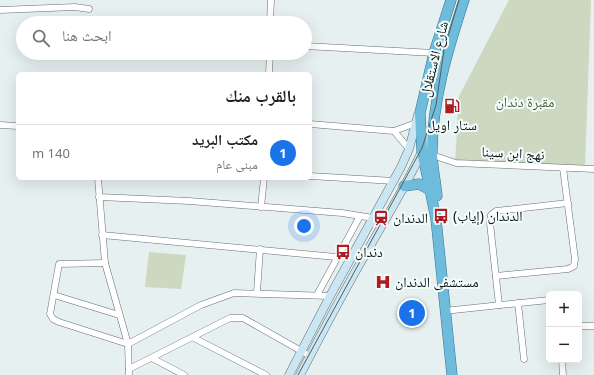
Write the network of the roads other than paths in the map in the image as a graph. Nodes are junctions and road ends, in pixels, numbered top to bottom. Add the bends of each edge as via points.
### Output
1 (271, 0) edge
2 (451, 0) edge
3 (464, 0) edge
4 (75, 3) edge
5 (89, 9) dead end
6 (0, 10) edge
7 (270, 16) edge
8 (312, 46) edge
9 (434, 53) junction
10 (270, 60) edge
11 (269, 72) edge
12 (420, 106) junction
13 (416, 123) junction
14 (312, 124) edge
15 (0, 125) edge
16 (16, 126) edge
17 (394, 131) junction
18 (409, 149) junction
19 (427, 153) junction
20 (563, 168) junction
21 (594, 170) edge
22 (312, 176) edge
23 (98, 180) edge
24 (264, 180) edge
25 (394, 181) junction
26 (404, 186) junction
27 (430, 190) junction
28 (99, 197) junction
29 (568, 203) junction
30 (261, 207) junction
31 (360, 216) junction
32 (373, 218) junction
33 (102, 235) junction
34 (260, 249) junction
35 (336, 257) junction
36 (104, 263) junction
37 (496, 276) junction
38 (257, 292) junction
39 (54, 295) junction
40 (317, 295) junction
41 (330, 296) junction
42 (546, 300) edge
43 (518, 303) junction
44 (500, 305) junction
45 (447, 311) junction
46 (119, 315) junction
47 (582, 326) edge
48 (594, 326) edge
49 (194, 338) junction
50 (128, 344) junction
51 (301, 352) junction
52 (310, 356) junction
53 (152, 358) junction
54 (524, 359) dead end
55 (562, 363) edge
56 (129, 372) edge
57 (180, 374) edge
58 (266, 375) edge
59 (289, 375) edge
60 (300, 375) edge
61 (452, 375) edge
62 (457, 375) edge
63 (562, 375) edge

1 - 7 street
2 - 9 highway, شارع الاستقلال
3 - 19 highway, شارع الاستقلال via 447,54
4 - 5 street
4 - 6 street
8 - 9 street
9 - 12 highway, شارع الاستقلال
10 - 11 street
12 - 13 main road
12 - 19 highway, شارع الاستقلال
13 - 17 street
13 - 18 main road
14 - 17 street
15 - 16 street
17 - 18 street
18 - 25 main road
19 - 20 street, نهج ابن سينا via 456,163
19 - 26 main road
19 - 27 highway
19 - 45 highway
20 - 21 street, نهج ابن سينا
20 - 29 street
22 - 25 street
23 - 28 street
24 - 30 street
25 - 32 main road
26 - 27 highway via 419,184
26 - 52 main road
27 - 45 highway
28 - 30 street
28 - 33 street
29 - 37 street via 493,213 490,223
29 - 37 street via 574,266 568,269
30 - 31 street
31 - 32 street
31 - 35 street
32 - 41 main road
33 - 34 street
33 - 36 street
34 - 35 street
34 - 38 street
35 - 40 street
36 - 39 street via 59,264
36 - 46 street
37 - 44 street
38 - 40 street
38 - 50 street via 225,295
39 - 46 street
39 - 50 street via 50,314 53,319
40 - 41 street
41 - 51 main road
42 - 43 street
43 - 44 street
43 - 54 street
44 - 45 street
45 - 61 highway
45 - 62 highway
46 - 50 street
47 - 48 street
49 - 51 street via 236,317 243,318
49 - 53 street
49 - 58 street
50 - 56 street
51 - 52 street
51 - 59 main road
52 - 60 main road
53 - 56 street
53 - 57 street
55 - 63 street

